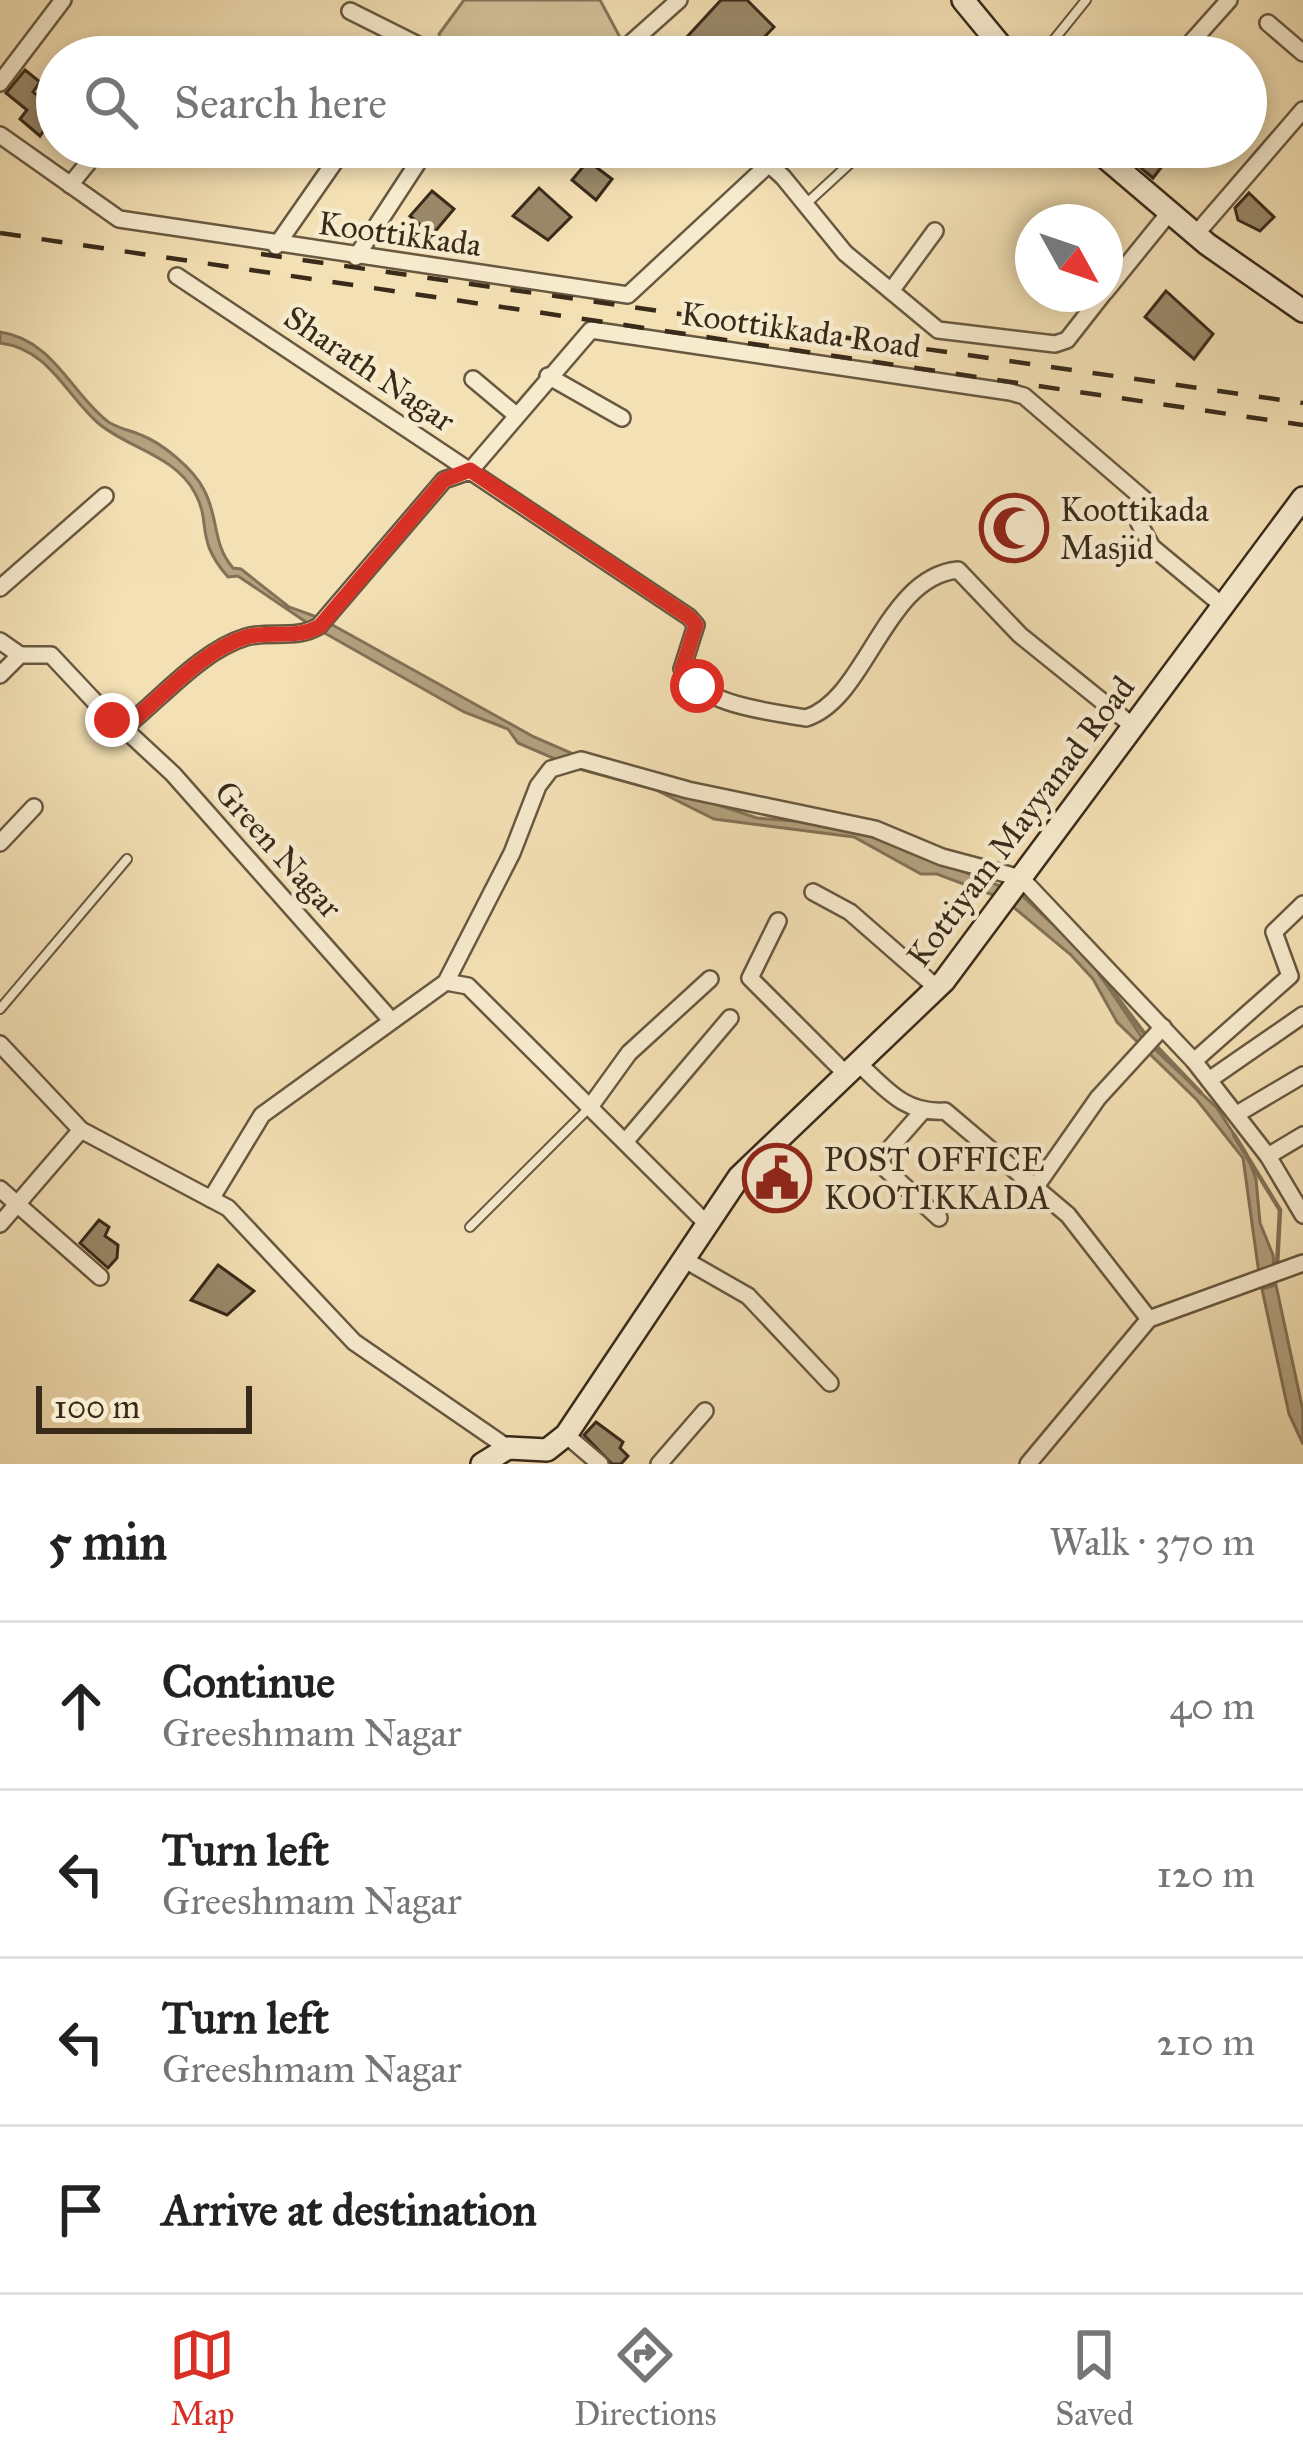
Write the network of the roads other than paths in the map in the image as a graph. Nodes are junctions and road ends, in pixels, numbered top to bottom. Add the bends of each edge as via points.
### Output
1 (63, 0) edge
2 (679, 0) edge
3 (1086, 0) edge
4 (1229, 0) edge
5 (971, 3) edge
6 (350, 11) dead end
7 (1268, 23) dead end
8 (400, 36) edge
9 (639, 36) edge
10 (995, 36) edge
11 (1057, 36) edge
12 (1197, 36) edge
13 (1303, 53) edge
14 (0, 82) edge
15 (1303, 110) edge
16 (0, 134) edge
17 (1267, 152) edge
18 (36, 160) edge
19 (47, 168) edge
20 (84, 168) edge
21 (330, 168) edge
22 (414, 168) edge
23 (766, 168) edge
24 (774, 168) edge
25 (846, 168) edge
26 (1118, 168) edge
27 (1253, 168) edge
28 (70, 185) junction
29 (806, 204) junction
30 (1169, 213) junction
31 (935, 231) dead end
32 (1196, 235) junction
33 (276, 246) junction
34 (356, 257) junction
35 (1123, 270) edge
36 (177, 276) dead end
37 (891, 291) junction
38 (1303, 311) edge
39 (1089, 312) edge
40 (574, 344) joint
41 (548, 376) junction
42 (472, 379) dead end
43 (516, 415) junction
44 (622, 418) dead end
45 (470, 470) junction
46 (105, 496) dead end
47 (1303, 498) edge
48 (0, 588) edge
49 (1223, 606) junction
50 (0, 641) edge
51 (20, 655) junction
52 (0, 675) edge
53 (118, 723) junction
54 (1134, 727) junction
55 (34, 807) dead end
56 (0, 843) edge
57 (128, 859) dead end
58 (1021, 878) junction
59 (813, 892) dead end
60 (1303, 904) edge
61 (778, 921) dead end
62 (710, 979) dead end
63 (446, 982) junction
64 (937, 988) junction
65 (0, 1009) edge
66 (1303, 1015) edge
67 (730, 1018) dead end
68 (390, 1019) junction
69 (1161, 1030) junction
70 (0, 1044) edge
71 (1194, 1060) junction
72 (851, 1067) junction
73 (1303, 1075) edge
74 (1209, 1080) junction
75 (590, 1107) junction
76 (921, 1113) junction
77 (1237, 1114) junction
78 (81, 1130) junction
79 (1303, 1135) edge
80 (625, 1142) junction
81 (1268, 1156) junction
82 (1035, 1188) junction
83 (0, 1189) edge
84 (212, 1199) junction
85 (18, 1204) junction
86 (1303, 1216) edge
87 (939, 1218) dead end
88 (0, 1225) edge
89 (709, 1226) junction
90 (470, 1227) dead end
91 (685, 1260) junction
92 (1299, 1262) edge
93 (100, 1277) dead end
94 (1149, 1319) junction
95 (830, 1383) dead end
96 (705, 1411) dead end
97 (566, 1435) junction
98 (508, 1448) junction
99 (482, 1464) edge
100 (600, 1464) edge
101 (658, 1464) edge
102 (1028, 1464) edge

1 - 14 street
2 - 9 street
3 - 11 lane
4 - 12 street
5 - 10 main road
6 - 8 street
7 - 13 street
15 - 17 street
16 - 18 street, Koottikkada
19 - 28 street, Koottikkada
20 - 28 street
21 - 33 street
22 - 34 street
23 - 34 street, Koottikkada via 628,295
24 - 29 street
25 - 29 lane
26 - 30 main road
27 - 32 street
28 - 33 street, Koottikkada via 118,219
29 - 37 street via 845,254
30 - 32 main road
30 - 35 street
31 - 37 street
32 - 38 main road
33 - 34 street, Koottikkada
36 - 45 street, Sharath Nagar
37 - 39 street via 938,330 1055,344
40 - 41 street, Sharath Nagar
40 - 49 street, Koottikkada Road via 590,330 1024,396 1145,500 1139,523 1152,547
41 - 43 street, Sharath Nagar
41 - 44 street
42 - 43 street, Sharath Nagar
43 - 45 street, Sharath Nagar
45 - 53 street via 444,480 320,626 246,637 131,722
45 - 54 street via 689,617 696,625 682,669 713,694 806,718 820,714 930,578 958,570 1020,635
46 - 48 street
47 - 49 main road, Kottiyam Mayyanad Road
49 - 54 main road, Kottiyam Mayyanad Road
50 - 51 street
51 - 52 street
51 - 53 street, Green Nagar via 51,655
53 - 68 street, Green Nagar
54 - 58 main road, Kottiyam Mayyanad Road
55 - 56 street
57 - 65 lane
58 - 63 street via 874,829 566,760 538,786
58 - 64 main road, Kottiyam Mayyanad Road
58 - 69 street
59 - 64 street via 850,912
60 - 71 street via 1274,932 1290,976
61 - 72 street via 750,978
62 - 75 street via 664,1016
63 - 68 street
63 - 75 street via 468,986
64 - 72 main road, Kottiyam Mayyanad Road
66 - 74 street
67 - 80 street
68 - 84 street via 255,1122
69 - 71 street
69 - 82 street via 1098,1098
70 - 78 street
71 - 74 street
72 - 76 street
72 - 89 main road, Kottiyam Mayyanad Road via 739,1177
73 - 77 street
74 - 77 street
75 - 80 street
75 - 90 lane
76 - 82 street via 945,1111
76 - 87 street via 878,1162
77 - 81 street
78 - 84 street
78 - 85 street
79 - 81 street
80 - 89 street
81 - 86 street
82 - 94 street via 1068,1215
83 - 85 street
84 - 98 street via 354,1342
85 - 88 street
85 - 93 street
89 - 91 main road, Kottiyam Mayyanad Road
91 - 95 street via 748,1296
91 - 97 main road, Kottiyam Mayyanad Road
92 - 94 street
94 - 102 street
96 - 101 street
97 - 98 main road via 547,1450
97 - 100 street
98 - 99 main road

